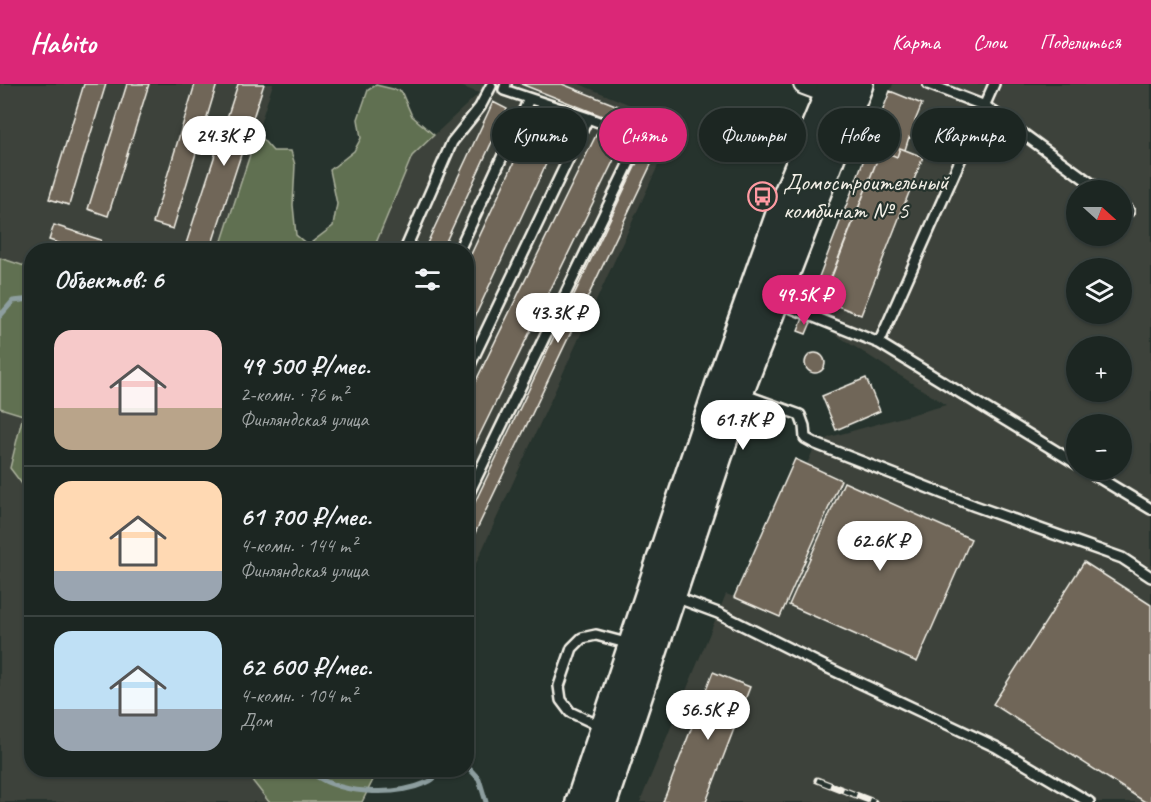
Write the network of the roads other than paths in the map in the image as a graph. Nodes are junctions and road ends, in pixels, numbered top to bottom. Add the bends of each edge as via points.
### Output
1 (928, 84) edge
2 (994, 84) edge
3 (488, 85) edge
4 (839, 86) edge
5 (505, 87) edge
6 (529, 99) junction
7 (985, 106) junction
8 (588, 118) junction
9 (1086, 180) edge
10 (408, 243) edge
11 (462, 243) edge
12 (774, 300) junction
13 (879, 343) junction
14 (474, 356) edge
15 (729, 389) junction
16 (1066, 457) edge
17 (1103, 480) edge
18 (474, 482) edge
19 (1151, 509) edge
20 (1151, 578) edge
21 (661, 592) junction
22 (632, 645) junction
23 (605, 728) junction
24 (580, 802) edge
25 (603, 802) edge
26 (1089, 802) edge

1 - 7 lane
2 - 7 lane
3 - 5 lane
3 - 10 lane via 480,107 452,142
4 - 12 street
4 - 15 street via 784,203
5 - 6 lane
6 - 8 lane
6 - 11 lane
7 - 9 lane
7 - 13 lane
8 - 14 lane
8 - 18 lane via 641,138
12 - 13 lane
12 - 15 street
13 - 16 lane
15 - 20 lane via 800,415 805,438 816,444 1122,558
15 - 21 street
17 - 19 lane
21 - 22 street
21 - 25 street
21 - 26 lane via 718,613 996,747
22 - 23 street
22 - 23 lane via 596,635 582,638 572,648 562,676 561,700 570,712
23 - 24 street

